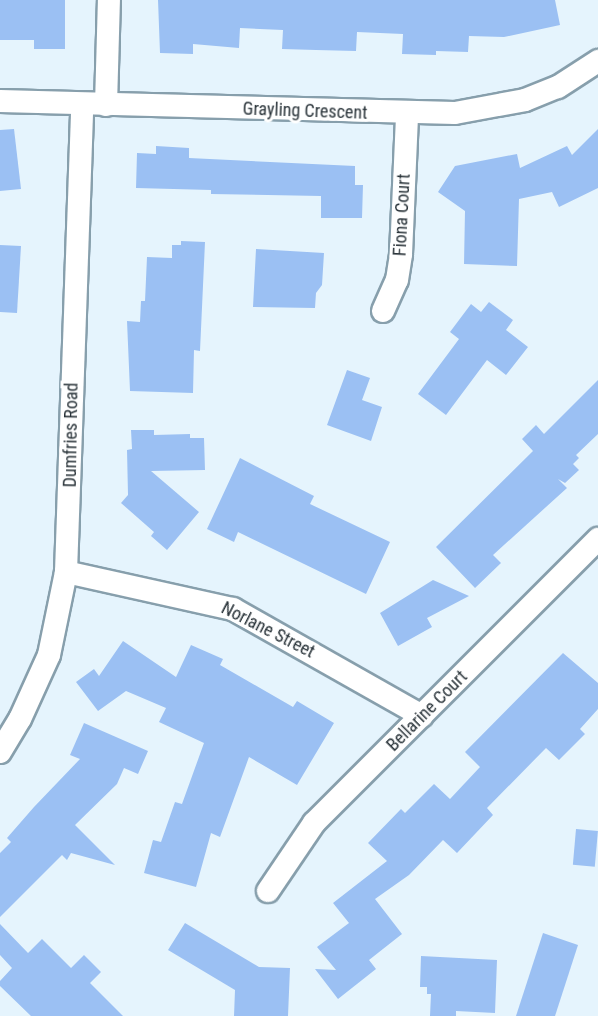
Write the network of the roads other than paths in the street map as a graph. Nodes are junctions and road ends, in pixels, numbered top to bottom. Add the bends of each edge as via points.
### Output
1 (109, 0) edge
2 (598, 61) edge
3 (0, 101) edge
4 (82, 104) junction
5 (106, 105) junction
6 (407, 115) junction
7 (383, 311) dead end
8 (598, 539) edge
9 (66, 572) junction
10 (422, 716) junction
11 (0, 752) edge
12 (268, 891) dead end

1 - 5 street
2 - 6 street, Grayling Crescent via 558,87 525,100 455,113
3 - 4 street, Grayling Crescent
4 - 5 street, Grayling Crescent
4 - 9 street, Dumfries Road
5 - 6 street, Grayling Crescent
6 - 7 street, Fiona Court via 401,254 397,280
8 - 10 street, Bellarine Court
9 - 10 street, Norlane Street via 233,609
9 - 11 street, Dumfries Road via 49,655
10 - 12 street, Bellarine Court via 315,823

